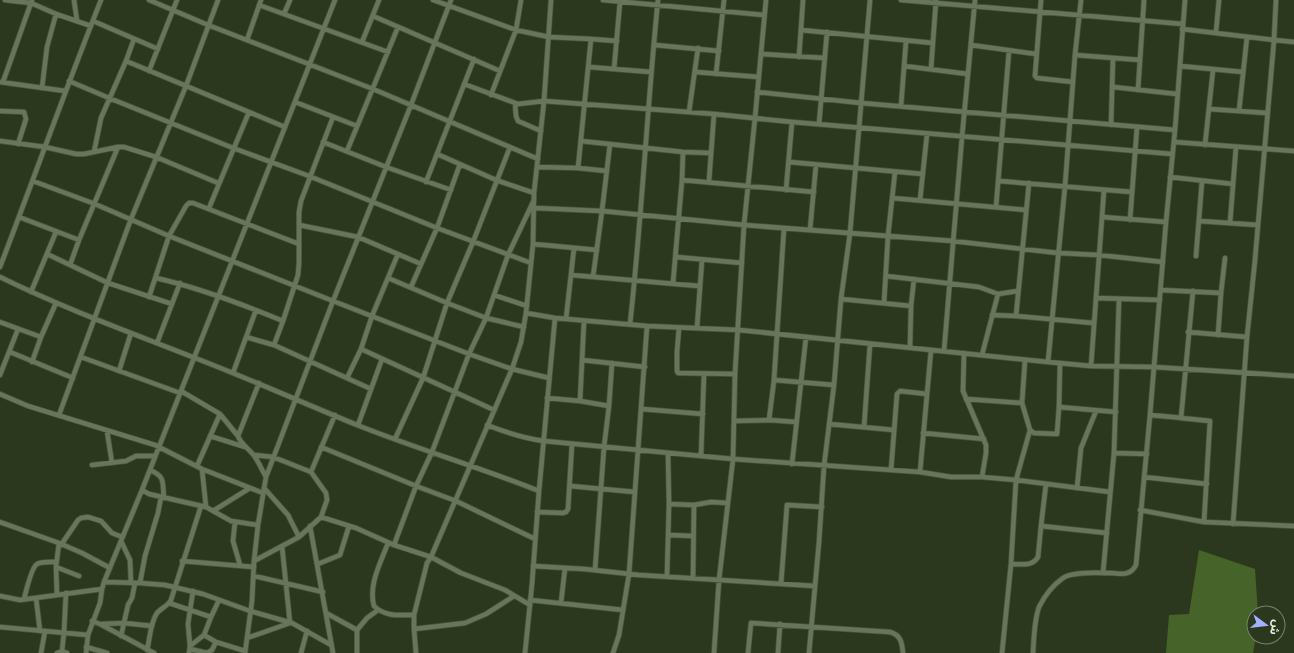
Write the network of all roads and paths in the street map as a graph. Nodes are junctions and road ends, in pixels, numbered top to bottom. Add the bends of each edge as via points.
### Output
1 (5, 0) edge
2 (74, 0) edge
3 (101, 0) edge
4 (149, 0) edge
5 (177, 0) edge
6 (218, 0) edge
7 (290, 0) edge
8 (335, 0) edge
9 (379, 0) edge
10 (433, 0) edge
11 (451, 0) edge
12 (521, 0) edge
13 (550, 0) edge
14 (604, 0) edge
15 (724, 0) edge
16 (766, 0) edge
17 (803, 0) edge
18 (870, 0) edge
19 (900, 0) edge
20 (975, 0) edge
21 (1041, 0) edge
22 (1081, 0) edge
23 (1144, 0) edge
24 (1185, 0) edge
25 (1219, 0) edge
26 (1276, 0) edge
27 (936, 1) edge
28 (31, 2) edge
29 (260, 2) edge
30 (620, 2) junction
31 (658, 3) edge
32 (448, 6) junction
33 (975, 7) junction
34 (173, 11) junction
35 (724, 12) junction
36 (1040, 12) junction
37 (56, 14) junction
38 (284, 14) junction
39 (764, 15) junction
40 (373, 16) junction
41 (1080, 16) junction
42 (93, 20) junction
43 (77, 21) junction
44 (1143, 21) junction
45 (208, 25) junction
46 (91, 26) junction
47 (1183, 26) junction
48 (398, 27) junction
49 (324, 28) junction
50 (516, 30) junction
51 (801, 30) junction
52 (827, 32) junction
53 (1216, 32) junction
54 (866, 37) junction
55 (1247, 37) junction
56 (548, 38) junction
57 (134, 39) junction
58 (591, 39) junction
59 (247, 40) junction
60 (1274, 40) junction
61 (617, 41) junction
62 (906, 41) junction
63 (362, 42) junction
64 (1294, 42) edge
65 (435, 43) junction
66 (932, 43) junction
67 (655, 45) junction
68 (971, 45) junction
69 (698, 48) junction
70 (158, 49) junction
71 (719, 51) junction
72 (1008, 51) junction
73 (388, 52) junction
74 (761, 54) junction
75 (1036, 54) junction
76 (1075, 55) junction
77 (799, 57) junction
78 (825, 58) junction
79 (1113, 58) junction
80 (474, 59) junction
81 (1140, 60) junction
82 (126, 61) junction
83 (310, 65) junction
84 (904, 66) junction
85 (1180, 66) junction
86 (589, 67) junction
87 (0, 68) edge
88 (614, 69) junction
89 (931, 69) junction
90 (6, 70) junction
91 (1213, 70) junction
92 (149, 71) junction
93 (500, 71) junction
94 (651, 72) junction
95 (695, 72) junction
96 (1243, 72) junction
97 (716, 74) junction
98 (968, 74) junction
99 (758, 78) junction
100 (69, 81) junction
101 (1, 82) edge
102 (1073, 82) junction
103 (464, 84) junction
104 (186, 86) junction
105 (1113, 87) junction
106 (42, 88) junction
107 (373, 89) junction
108 (1138, 90) junction
109 (65, 91) junction
110 (758, 92) junction
111 (491, 94) junction
112 (1177, 94) junction
113 (109, 98) junction
114 (821, 99) junction
115 (544, 101) junction
116 (295, 102) junction
117 (515, 103) junction
118 (861, 103) junction
119 (411, 105) junction
120 (584, 105) junction
121 (901, 106) junction
122 (648, 109) junction
123 (1209, 109) junction
124 (0, 111) edge
125 (964, 111) junction
126 (1239, 111) junction
127 (249, 112) junction
128 (689, 112) junction
129 (714, 114) junction
130 (1267, 114) junction
131 (1004, 115) junction
132 (333, 117) junction
133 (755, 118) junction
134 (1070, 121) junction
135 (449, 122) junction
136 (792, 122) junction
137 (171, 123) junction
138 (819, 124) junction
139 (1111, 125) junction
140 (357, 126) junction
141 (285, 127) junction
142 (1137, 127) junction
143 (859, 128) junction
144 (1175, 130) junction
145 (541, 131) junction
146 (927, 134) junction
147 (962, 137) junction
148 (1002, 140) junction
149 (0, 141) edge
150 (581, 141) junction
151 (323, 142) junction
152 (1174, 142) junction
153 (18, 144) junction
154 (610, 144) junction
155 (1205, 145) junction
156 (1067, 146) junction
157 (44, 147) junction
158 (118, 147) junction
159 (510, 147) junction
160 (1236, 147) junction
161 (233, 148) junction
162 (646, 148) junction
163 (1264, 148) junction
164 (347, 151) junction
165 (1136, 151) junction
166 (1294, 151) edge
167 (94, 152) junction
168 (683, 152) junction
169 (711, 153) junction
170 (437, 154) junction
171 (1172, 154) junction
172 (156, 157) junction
173 (538, 159) junction
174 (790, 162) junction
175 (271, 163) junction
176 (460, 164) junction
177 (816, 165) junction
178 (386, 167) junction
179 (537, 167) junction
180 (578, 168) junction
181 (855, 168) junction
182 (607, 171) junction
183 (895, 172) junction
184 (923, 174) junction
185 (309, 176) junction
186 (1170, 177) junction
187 (496, 180) junction
188 (682, 180) junction
189 (33, 181) junction
190 (999, 181) junction
191 (1202, 181) junction
192 (426, 182) junction
193 (709, 182) junction
194 (218, 184) junction
195 (1029, 184) junction
196 (1233, 184) junction
197 (747, 186) junction
198 (1065, 186) junction
199 (450, 190) junction
200 (786, 190) junction
201 (1104, 190) junction
202 (814, 192) junction
203 (1132, 192) junction
204 (534, 196) junction
205 (892, 198) junction
206 (920, 200) junction
207 (372, 202) junction
208 (95, 204) junction
209 (957, 204) junction
210 (996, 207) junction
211 (209, 208) junction
212 (534, 208) junction
213 (1026, 210) junction
214 (602, 211) junction
215 (641, 215) junction
216 (19, 217) junction
217 (1102, 217) junction
218 (131, 219) junction
219 (679, 219) junction
220 (1130, 220) junction
221 (1199, 221) junction
222 (1166, 222) junction
223 (247, 223) junction
224 (1230, 223) junction
225 (299, 225) junction
226 (744, 225) junction
227 (1258, 225) junction
228 (437, 228) junction
229 (784, 228) junction
230 (810, 230) junction
231 (56, 232) junction
232 (850, 233) junction
233 (169, 236) junction
234 (888, 236) junction
235 (358, 238) junction
236 (79, 240) junction
237 (953, 241) junction
238 (473, 242) junction
239 (299, 244) junction
240 (533, 244) junction
241 (574, 248) junction
242 (1022, 249) junction
243 (597, 250) junction
244 (1058, 253) junction
245 (47, 254) junction
246 (398, 254) junction
247 (508, 255) junction
248 (1099, 255) junction
249 (1196, 256) dead end
250 (676, 258) junction
251 (1225, 258) dead end
252 (232, 260) junction
253 (702, 260) junction
254 (1163, 262) junction
255 (531, 263) junction
256 (742, 263) junction
257 (421, 264) junction
258 (70, 265) junction
259 (0, 267) edge
260 (571, 275) junction
261 (593, 276) junction
262 (886, 276) junction
263 (0, 277) edge
264 (156, 278) junction
265 (388, 278) junction
266 (914, 279) junction
267 (635, 280) junction
268 (108, 283) junction
269 (180, 283) junction
270 (673, 283) junction
271 (949, 283) junction
272 (295, 286) junction
273 (699, 286) junction
274 (411, 287) junction
275 (1018, 290) junction
276 (1161, 290) junction
277 (1193, 291) junction
278 (31, 292) junction
279 (1221, 293) junction
280 (998, 294) junction
281 (494, 295) junction
282 (219, 296) junction
283 (149, 297) junction
284 (1096, 298) junction
285 (1120, 299) junction
286 (841, 300) junction
287 (1160, 300) junction
288 (333, 301) junction
289 (56, 303) junction
290 (884, 303) junction
291 (172, 304) junction
292 (447, 304) junction
293 (527, 306) junction
294 (912, 306) junction
295 (256, 310) junction
296 (526, 313) junction
297 (992, 315) junction
298 (372, 316) junction
299 (1016, 316) junction
300 (486, 318) junction
301 (555, 318) junction
302 (94, 319) junction
303 (566, 319) junction
304 (1053, 319) junction
305 (283, 321) junction
306 (584, 321) junction
307 (0, 322) edge
308 (1093, 323) junction
309 (630, 324) junction
310 (647, 326) junction
311 (524, 327) junction
312 (679, 328) junction
313 (697, 328) junction
314 (18, 329) junction
315 (739, 330) junction
316 (1188, 332) junction
317 (131, 333) junction
318 (776, 334) junction
319 (1218, 334) junction
320 (41, 337) junction
321 (246, 337) junction
322 (806, 337) junction
323 (1247, 337) junction
324 (435, 340) junction
325 (838, 341) junction
326 (157, 343) junction
327 (870, 344) junction
328 (274, 345) junction
329 (910, 347) junction
330 (361, 349) junction
331 (931, 350) junction
332 (944, 351) junction
333 (10, 352) junction
334 (964, 353) junction
335 (469, 354) junction
336 (982, 355) junction
337 (81, 357) junction
338 (195, 357) junction
339 (382, 359) junction
340 (582, 360) junction
341 (1025, 360) junction
342 (32, 362) junction
343 (311, 362) junction
344 (1048, 362) junction
345 (612, 363) junction
346 (1060, 363) junction
347 (1090, 366) junction
348 (1118, 366) junction
349 (645, 367) junction
350 (1154, 367) junction
351 (512, 369) junction
352 (1185, 369) junction
353 (119, 371) junction
354 (233, 372) junction
355 (1244, 372) junction
356 (704, 374) junction
357 (735, 374) junction
358 (0, 375) edge
359 (1294, 376) edge
360 (73, 378) junction
361 (347, 378) junction
362 (423, 378) junction
363 (549, 378) junction
364 (774, 380) junction
365 (800, 382) junction
366 (259, 383) junction
367 (834, 385) junction
368 (371, 388) junction
369 (181, 392) junction
370 (454, 392) junction
371 (0, 394) edge
372 (927, 394) junction
373 (547, 398) junction
374 (296, 399) junction
375 (966, 399) junction
376 (580, 401) junction
377 (1022, 403) junction
378 (610, 406) junction
379 (1059, 407) junction
380 (642, 408) junction
381 (494, 410) junction
382 (1096, 411) junction
383 (1116, 412) junction
384 (220, 414) junction
385 (703, 414) junction
386 (59, 415) junction
387 (334, 415) junction
388 (1150, 415) junction
389 (770, 420) junction
390 (734, 421) junction
391 (1210, 421) junction
392 (796, 422) junction
393 (829, 424) junction
394 (358, 425) junction
395 (487, 425) junction
396 (864, 427) junction
397 (894, 430) junction
398 (1030, 430) junction
399 (107, 431) junction
400 (923, 433) junction
401 (210, 436) junction
402 (238, 436) junction
403 (395, 439) junction
404 (984, 439) junction
405 (544, 441) junction
406 (572, 444) junction
407 (245, 447) junction
408 (321, 447) junction
409 (604, 447) junction
410 (159, 448) junction
411 (638, 450) junction
412 (432, 452) junction
413 (668, 453) junction
414 (1114, 453) junction
415 (1147, 454) junction
416 (254, 455) junction
417 (156, 456) junction
418 (702, 456) junction
419 (273, 457) junction
420 (733, 459) junction
421 (112, 463) junction
422 (792, 464) junction
423 (92, 465) dead end
424 (471, 465) junction
425 (197, 466) junction
426 (824, 466) junction
427 (202, 469) junction
428 (150, 470) junction
429 (891, 470) junction
430 (311, 472) junction
431 (920, 472) junction
432 (1144, 476) junction
433 (266, 477) junction
434 (982, 477) junction
435 (1016, 480) junction
436 (1046, 484) junction
437 (1207, 484) junction
438 (416, 486) junction
439 (570, 486) junction
440 (250, 488) junction
441 (1077, 488) junction
442 (601, 489) junction
443 (142, 490) junction
444 (264, 491) junction
445 (539, 491) junction
446 (635, 492) junction
447 (1110, 492) junction
448 (149, 494) junction
449 (139, 497) junction
450 (163, 498) junction
451 (456, 501) junction
452 (728, 503) junction
453 (669, 504) junction
454 (694, 505) junction
455 (201, 506) junction
456 (206, 507) junction
457 (822, 507) junction
458 (1140, 510) junction
459 (214, 511) junction
460 (537, 512) junction
461 (321, 517) junction
462 (0, 522) edge
463 (235, 522) junction
464 (1204, 522) junction
465 (1233, 524) junction
466 (258, 525) junction
467 (310, 526) junction
468 (349, 526) junction
469 (1040, 526) junction
470 (1294, 526) edge
471 (1107, 533) junction
472 (669, 535) junction
473 (693, 536) junction
474 (299, 537) junction
475 (122, 539) junction
476 (535, 539) junction
477 (388, 543) junction
478 (60, 544) junction
479 (282, 546) junction
480 (394, 546) junction
481 (431, 557) junction
482 (182, 561) junction
483 (254, 561) junction
484 (56, 564) junction
485 (318, 564) junction
486 (1011, 564) junction
487 (240, 565) junction
488 (533, 566) junction
489 (254, 567) junction
490 (110, 568) junction
491 (564, 568) junction
492 (596, 570) junction
493 (1103, 573) junction
494 (629, 574) junction
495 (79, 576) dead end
496 (254, 576) junction
497 (667, 576) junction
498 (693, 578) junction
499 (719, 580) junction
500 (104, 582) junction
501 (135, 583) junction
502 (285, 583) junction
503 (782, 584) junction
504 (815, 586) junction
505 (174, 587) junction
506 (102, 589) junction
507 (193, 592) junction
508 (323, 592) junction
509 (66, 593) junction
510 (57, 595) junction
511 (0, 596) edge
512 (514, 596) junction
513 (36, 598) junction
514 (24, 599) junction
515 (220, 600) junction
516 (530, 602) junction
517 (561, 603) junction
518 (169, 604) junction
519 (189, 610) junction
520 (378, 610) junction
521 (623, 610) junction
522 (250, 611) junction
523 (326, 613) junction
524 (414, 615) junction
525 (211, 617) junction
526 (92, 621) junction
527 (290, 622) junction
528 (124, 623) junction
529 (100, 624) junction
530 (780, 624) junction
531 (152, 626) junction
532 (810, 626) junction
533 (0, 627) edge
534 (414, 629) junction
535 (357, 630) junction
536 (43, 631) junction
537 (307, 631) junction
538 (64, 632) junction
539 (88, 635) junction
540 (204, 635) junction
541 (122, 636) junction
542 (247, 638) junction
543 (216, 642) junction
544 (331, 645) junction
545 (86, 647) junction
546 (190, 650) edge
547 (60, 652) edge
548 (150, 652) edge
549 (245, 652) edge
550 (41, 653) edge
551 (68, 653) edge
552 (86, 653) edge
553 (107, 653) edge
554 (301, 653) edge
555 (333, 653) edge
556 (357, 653) edge
557 (416, 653) edge
558 (525, 653) edge
559 (613, 653) edge
560 (714, 653) edge
561 (748, 653) edge
562 (778, 653) edge
563 (809, 653) edge
564 (903, 653) edge
565 (1002, 653) edge
566 (1033, 653) edge

1 - 28 street
2 - 43 street
3 - 42 street
4 - 34 street
5 - 34 street
6 - 45 street
7 - 38 street
8 - 49 street
9 - 40 street
10 - 32 street
11 - 32 street
12 - 50 street
13 - 56 street
14 - 30 street
15 - 35 street
16 - 39 street
17 - 51 street
18 - 54 street
19 - 27 street
20 - 33 street
21 - 36 street
22 - 41 street
23 - 44 street
24 - 47 street
25 - 53 street
26 - 60 street
27 - 33 street
27 - 66 street
28 - 37 street
28 - 90 street
29 - 38 street
29 - 59 street
30 - 31 street
30 - 61 street
31 - 35 street
31 - 67 street
32 - 50 street
32 - 65 street
33 - 36 street
33 - 68 street
34 - 45 street
34 - 70 street
35 - 39 street
35 - 71 street
36 - 41 street
36 - 75 street
37 - 43 street
37 - 106 street via 47,47
38 - 49 street
39 - 74 street
40 - 48 street
40 - 63 street
41 - 44 street
41 - 76 street
42 - 46 street
42 - 57 street
43 - 46 street
44 - 47 street
44 - 81 street
45 - 59 street
45 - 104 street
46 - 100 street
47 - 53 street
47 - 85 street
48 - 65 street
48 - 73 street
49 - 63 street
49 - 83 street
50 - 56 street
50 - 93 street
51 - 52 street
51 - 77 street
52 - 54 street
52 - 78 street
53 - 55 street
54 - 62 street
54 - 118 street
55 - 60 street
55 - 96 street
56 - 58 street
56 - 115 street
57 - 70 street
57 - 82 street
58 - 61 street
58 - 86 street
59 - 83 street
60 - 64 street
60 - 130 street
61 - 88 street
62 - 66 street
62 - 84 street
63 - 73 street
65 - 80 street
65 - 119 street
66 - 89 street
67 - 69 street
67 - 94 street
68 - 72 street
68 - 98 street
69 - 71 street
69 - 95 street
70 - 92 street
71 - 97 street
72 - 75 street
72 - 131 street
73 - 107 street
74 - 77 street
74 - 99 street
75 - 102 street via 1036,77
76 - 79 street
76 - 102 street
77 - 78 street
78 - 114 street
79 - 81 street
79 - 105 street
80 - 93 street
80 - 103 street
81 - 108 street
82 - 92 street
82 - 113 street
83 - 107 street
83 - 116 street
84 - 89 street
84 - 121 street
85 - 91 street
85 - 112 street
86 - 88 street
86 - 120 street
87 - 90 street
88 - 94 street
89 - 98 street
90 - 101 street
91 - 96 street
91 - 123 street
92 - 104 street
93 - 111 street
94 - 122 street
95 - 97 street
95 - 128 street
96 - 126 street
97 - 99 street
98 - 125 street
99 - 110 street
100 - 109 street
100 - 113 street
101 - 106 street
102 - 134 street
103 - 111 street
103 - 135 street
104 - 127 street
104 - 137 street
105 - 108 street
105 - 139 street
106 - 109 street
107 - 119 street
107 - 140 street
108 - 112 street
109 - 157 street
110 - 114 street
110 - 133 street
111 - 117 street
112 - 144 street
113 - 137 street
113 - 167 street via 101,118
114 - 118 street
114 - 138 street
115 - 117 street
115 - 120 street
115 - 145 street
116 - 132 street
116 - 141 street
117 - 145 street via 518,121
118 - 121 street
118 - 143 street
119 - 135 street
119 - 178 street
120 - 122 street
120 - 150 street
121 - 125 street
122 - 128 street
122 - 162 street
123 - 126 street
123 - 155 street
124 - 153 street via 24,112 26,119
125 - 131 street
125 - 147 street
126 - 130 street
127 - 141 street
127 - 161 street
128 - 129 street
129 - 133 street
129 - 169 street
130 - 163 street
131 - 134 street
131 - 148 street
132 - 140 street
132 - 151 street
133 - 136 street
133 - 197 street
134 - 139 street
134 - 156 street
135 - 159 street
135 - 170 street
136 - 138 street
136 - 174 street
137 - 161 street
137 - 172 street
138 - 143 street
139 - 142 street
140 - 164 street
141 - 175 street
142 - 144 street
142 - 165 street
143 - 146 street
143 - 181 street
144 - 152 street
145 - 173 street
146 - 147 street
146 - 184 street
147 - 148 street
147 - 209 street
148 - 156 street
148 - 190 street
149 - 153 street
150 - 154 street
150 - 180 street
151 - 164 street
151 - 185 street
152 - 155 street
152 - 171 street
153 - 157 street
154 - 162 street
154 - 182 street
155 - 160 street
156 - 165 street
156 - 198 street
157 - 167 street via 76,154
157 - 189 street
158 - 167 street
158 - 172 street
158 - 208 street
159 - 173 street
159 - 187 street
160 - 163 street
160 - 196 street
161 - 175 street
161 - 194 street
162 - 168 street
162 - 215 street
163 - 166 street
163 - 227 street
164 - 178 street
165 - 171 street
165 - 203 street
168 - 169 street
168 - 188 street
169 - 193 street
170 - 176 street
170 - 192 street
171 - 186 street
172 - 194 street
172 - 218 street
173 - 179 street
174 - 177 street
174 - 200 street
175 - 185 street
175 - 223 street
176 - 187 street
176 - 199 street
177 - 181 street
177 - 202 street
178 - 192 street
178 - 207 street
179 - 180 street
179 - 204 street
180 - 182 street
181 - 183 street
181 - 232 street
182 - 214 street
183 - 184 street
183 - 205 street
184 - 206 street
185 - 207 street
185 - 225 street via 301,201
186 - 191 street
186 - 222 street
187 - 204 street
187 - 238 street
188 - 193 street
188 - 219 street
189 - 208 street
189 - 216 street
190 - 195 street
190 - 210 street
191 - 196 street
191 - 221 street
192 - 199 street
193 - 197 street
194 - 211 street
195 - 198 street
195 - 213 street
196 - 224 street
197 - 200 street
197 - 226 street
198 - 201 street
198 - 244 street
199 - 228 street
200 - 202 street
201 - 203 street
201 - 217 street
202 - 230 street
203 - 220 street
204 - 212 street
204 - 247 street
205 - 206 street
205 - 234 street
206 - 209 street
207 - 228 street
207 - 235 street
208 - 218 street
208 - 236 street
209 - 210 street
209 - 237 street
210 - 213 street
211 - 223 street
211 - 233 street via 189,203
212 - 214 street
212 - 240 street
213 - 242 street
214 - 215 street
214 - 243 street
215 - 219 street
215 - 267 street
216 - 231 street
216 - 259 street
217 - 220 street
217 - 248 street
218 - 233 street
218 - 268 street
219 - 226 street
219 - 250 street
220 - 222 street
221 - 224 street
221 - 249 street
222 - 254 street
223 - 239 street
223 - 252 street
224 - 227 street
225 - 235 street
225 - 239 street
226 - 229 street
226 - 256 street
227 - 323 street
228 - 238 street
228 - 257 street
229 - 230 street
229 - 318 street
230 - 232 street
231 - 236 street
231 - 245 street
232 - 234 street
232 - 286 street
233 - 252 street
233 - 264 street
234 - 237 street
234 - 262 street
235 - 246 street
235 - 288 street
236 - 258 street
237 - 242 street
237 - 271 street
238 - 247 street
238 - 292 street
239 - 272 street via 299,269
240 - 241 street
240 - 255 street
241 - 243 street
241 - 260 street
242 - 244 street
242 - 275 street
243 - 261 street
244 - 248 street
244 - 304 street
245 - 258 street
245 - 278 street
246 - 257 street
246 - 265 street
247 - 255 street
247 - 281 street
248 - 254 street
248 - 284 street
250 - 253 street
250 - 270 street
251 - 279 street
252 - 272 street
252 - 282 street
253 - 256 street
253 - 273 street
254 - 276 street
255 - 293 street
256 - 315 street
257 - 274 street
258 - 268 street
260 - 261 street
260 - 303 street
261 - 267 street
262 - 266 street
262 - 290 street
263 - 278 street
264 - 269 street
264 - 283 street
265 - 274 street
265 - 298 street
266 - 271 street
266 - 294 street
267 - 270 street
267 - 309 street
268 - 283 street
268 - 302 street
269 - 282 street
269 - 291 street
270 - 273 street
271 - 280 street via 979,287
271 - 332 street
272 - 288 street
272 - 305 street
273 - 313 street
274 - 292 street
275 - 280 street
275 - 299 street
276 - 277 street
276 - 287 street
277 - 279 street
277 - 316 street
278 - 289 street
279 - 319 street
280 - 297 street
281 - 293 street
281 - 300 street
282 - 295 street
282 - 338 street
283 - 291 street
284 - 285 street
284 - 308 street
285 - 287 street
285 - 348 street
286 - 290 street
286 - 325 street
287 - 350 street
288 - 298 street
288 - 343 street
289 - 302 street
289 - 320 street
290 - 294 street
291 - 326 street
292 - 300 street
292 - 324 street
293 - 296 street
294 - 329 street
295 - 305 street
295 - 321 street
296 - 301 street
296 - 311 street
297 - 299 street
297 - 336 street
298 - 324 street
298 - 330 street
299 - 304 street
300 - 311 street
300 - 335 street
301 - 303 street
301 - 363 street
302 - 317 street
302 - 337 street
303 - 306 street
304 - 308 street
304 - 344 street
305 - 328 street
306 - 309 street
306 - 340 street
307 - 314 street
308 - 347 street
309 - 310 street
310 - 312 street
310 - 349 street
311 - 351 street
312 - 313 street
312 - 356 street via 677,371 680,374
313 - 315 street
314 - 320 street
314 - 333 street
315 - 318 street
315 - 357 street
316 - 319 street
316 - 352 street
317 - 326 street
317 - 353 street
318 - 322 street
318 - 364 street
319 - 323 street
320 - 342 street
321 - 328 street
321 - 354 street
322 - 325 street
322 - 365 street
323 - 355 street
324 - 335 street
324 - 362 street
325 - 327 street
325 - 367 street
326 - 338 street
327 - 329 street
327 - 396 street
328 - 343 street
329 - 331 street
330 - 339 street
330 - 361 street
331 - 332 street
331 - 372 street
332 - 334 street
333 - 342 street
333 - 358 street
334 - 336 street
334 - 375 street via 963,391
335 - 351 street
335 - 370 street
336 - 341 street
337 - 353 street
337 - 360 street
338 - 354 street
338 - 369 street
339 - 362 street
339 - 368 street
340 - 345 street
340 - 376 street
341 - 344 street
341 - 377 street
342 - 360 street
343 - 361 street
343 - 374 street
344 - 346 street
345 - 349 street
345 - 378 street
346 - 347 street
346 - 379 street
347 - 348 street
348 - 350 street
348 - 383 street
349 - 380 street
350 - 352 street
350 - 388 street
351 - 363 street
351 - 381 street
352 - 355 street
352 - 391 street via 1181,418
353 - 369 street
354 - 366 street
355 - 359 street
355 - 465 street
356 - 357 street
356 - 385 street
357 - 390 street
360 - 386 street
361 - 368 street
362 - 370 street
362 - 403 street
363 - 373 street
364 - 365 street
364 - 389 street
365 - 367 street
365 - 392 street
366 - 374 street
366 - 402 street
367 - 393 street
368 - 394 street
369 - 384 street
369 - 410 street
370 - 381 street
370 - 412 street
371 - 386 street
372 - 397 street via 898,392
372 - 400 street
373 - 376 street
373 - 405 street
374 - 387 street
374 - 419 street
375 - 377 street
375 - 404 street
376 - 378 street
377 - 398 street
378 - 409 street
379 - 382 street
379 - 398 street via 1057,434 1034,433
380 - 385 street
380 - 411 street
381 - 395 street
382 - 383 street
382 - 441 street via 1081,448
383 - 414 street
384 - 401 street
384 - 402 street
385 - 418 street
386 - 399 street
387 - 394 street
387 - 408 street
388 - 391 street
388 - 415 street
389 - 390 street
389 - 392 street
390 - 420 street
391 - 437 street
392 - 422 street
393 - 396 street
393 - 426 street
394 - 403 street
395 - 405 street via 516,436
395 - 424 street
396 - 397 street
397 - 429 street
398 - 435 street
399 - 410 street
399 - 421 street
400 - 404 street
400 - 431 street
401 - 407 street
401 - 425 street
402 - 407 street
403 - 412 street
404 - 434 street via 986,452
405 - 406 street
405 - 445 street
406 - 409 street
406 - 439 street
407 - 416 street
408 - 430 street
408 - 438 street
409 - 411 street
409 - 442 street
410 - 417 street
410 - 425 street
411 - 413 street
411 - 446 street
412 - 424 street
412 - 438 street
413 - 418 street
413 - 453 street
414 - 415 street
414 - 447 street
415 - 432 street
416 - 419 street
416 - 433 street
417 - 421 street via 136,456
417 - 428 street
418 - 420 street
419 - 430 street
419 - 433 street
420 - 422 street
420 - 452 street
421 - 423 street
422 - 426 street
424 - 445 street
424 - 451 street
425 - 427 street
426 - 429 street
426 - 457 street
427 - 440 street
427 - 456 street
428 - 443 street
428 - 450 street via 162,478
429 - 431 street
430 - 461 street via 326,493 327,500
431 - 434 street via 951,477
432 - 437 street
432 - 458 street
433 - 444 street
434 - 435 street
435 - 436 street
435 - 486 street
436 - 441 street
436 - 469 street
437 - 464 street
438 - 451 street
438 - 480 street
439 - 442 street
439 - 460 street via 566,512
440 - 444 street
440 - 459 street
441 - 447 street
442 - 446 street
442 - 492 street
443 - 448 street
443 - 449 street
444 - 466 street
444 - 474 street via 288,515
445 - 460 street
446 - 494 street
447 - 471 street
448 - 449 street
448 - 450 street
449 - 475 street
450 - 455 street
450 - 501 street
451 - 476 street
451 - 481 street
452 - 454 street
452 - 499 street
453 - 454 street
453 - 472 street
454 - 473 street
455 - 456 street
455 - 482 street
456 - 459 street
457 - 503 street via 786,505
457 - 504 street
458 - 464 street
458 - 493 street via 1135,567 1126,573
459 - 463 street
460 - 476 street
461 - 467 street
461 - 468 street
462 - 478 street
463 - 466 street
463 - 487 street via 233,541
464 - 465 street
465 - 470 street
466 - 483 street
467 - 474 street
467 - 485 street
468 - 477 street
468 - 485 street via 340,555
469 - 471 street
469 - 486 street via 1037,560 1028,565
471 - 493 street
472 - 473 street
472 - 497 street
473 - 498 street
474 - 479 street
475 - 478 street via 101,521 88,517 78,520
475 - 490 street
475 - 501 street
476 - 488 street
477 - 480 street
477 - 520 street via 372,592 374,606
478 - 484 street
478 - 490 street
479 - 483 street
479 - 502 street
480 - 481 street
481 - 512 street
481 - 524 street via 427,563
482 - 487 street
482 - 505 street
483 - 489 street
484 - 495 street
484 - 510 street
484 - 514 street via 40,563 36,566
485 - 508 street
486 - 565 street
487 - 489 street
488 - 491 street
488 - 516 street
489 - 496 street
490 - 500 street
491 - 492 street
491 - 517 street
492 - 494 street
493 - 566 street via 1073,574 1063,578 1043,599 1034,632
494 - 497 street
494 - 521 street
496 - 502 street
496 - 522 street
497 - 498 street
498 - 499 street
499 - 503 street
499 - 560 street
500 - 501 street
500 - 506 street
501 - 505 street
501 - 528 street
502 - 508 street
502 - 527 street
503 - 504 street
504 - 532 street
505 - 507 street
505 - 518 street
506 - 509 street
506 - 526 street via 100,603
507 - 515 street
507 - 519 street
508 - 523 street
509 - 510 street
509 - 538 street
510 - 513 street
511 - 514 street
512 - 516 street
512 - 534 street via 466,623
513 - 514 street
513 - 536 street
515 - 522 street
515 - 525 street
516 - 517 street
516 - 558 street
517 - 521 street
518 - 519 street
518 - 531 street via 156,615
519 - 525 street
519 - 546 street
520 - 524 street via 390,615
520 - 535 street
521 - 559 street
522 - 527 street
522 - 542 street
523 - 535 street
523 - 544 street
524 - 534 street
525 - 540 street
526 - 529 street
526 - 539 street
527 - 537 street
527 - 542 street
528 - 529 street
528 - 531 street
528 - 541 street
529 - 541 street
530 - 532 street
530 - 561 street via 751,623
530 - 562 street
531 - 548 street
532 - 563 street
532 - 564 street via 893,633 901,640
533 - 536 street
534 - 557 street
535 - 556 street
536 - 538 street
536 - 550 street
537 - 544 street
537 - 554 street
538 - 539 street
538 - 547 street
539 - 545 street
540 - 543 street
540 - 546 street
541 - 548 street
542 - 549 street
543 - 546 street via 207,653
543 - 549 street
544 - 555 street
545 - 552 street
545 - 553 street
547 - 551 street

